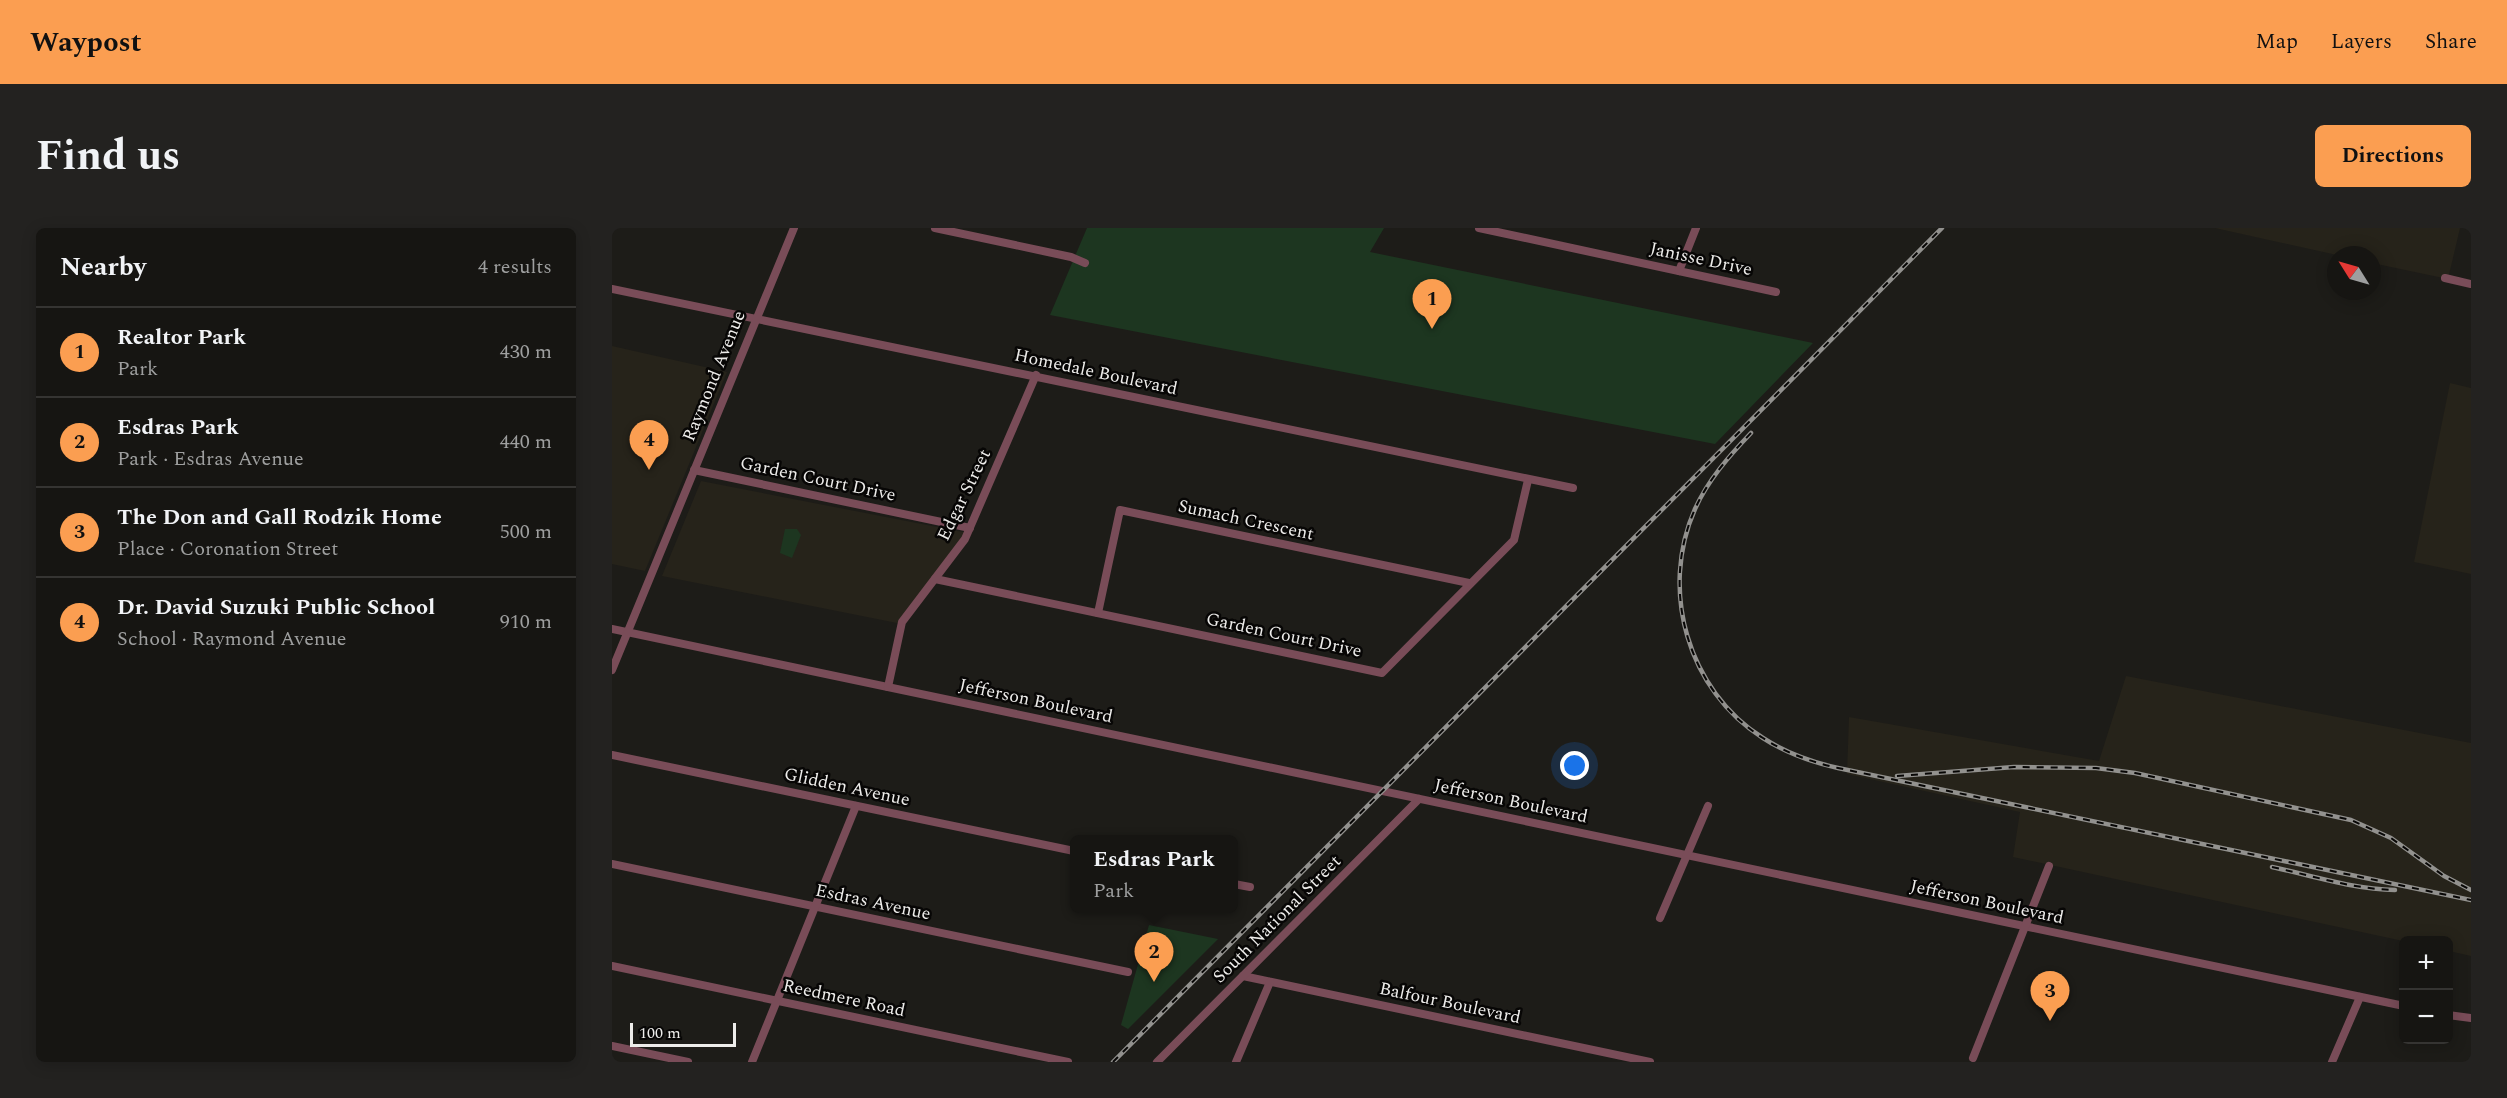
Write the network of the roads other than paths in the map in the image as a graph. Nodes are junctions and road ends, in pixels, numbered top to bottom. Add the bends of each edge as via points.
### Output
1 (794, 228) edge
2 (935, 228) edge
3 (1479, 228) edge
4 (1696, 228) edge
5 (1085, 263) dead end
6 (1679, 271) junction
7 (2445, 278) dead end
8 (2471, 284) edge
9 (612, 289) edge
10 (1776, 292) dead end
11 (755, 318) junction
12 (1036, 375) junction
13 (694, 470) junction
14 (1528, 480) junction
15 (1573, 489) dead end
16 (970, 528) junction
17 (935, 579) junction
18 (1469, 583) junction
19 (1098, 613) junction
20 (612, 629) edge
21 (627, 633) junction
22 (612, 670) edge
23 (888, 687) junction
24 (612, 755) edge
25 (1419, 799) junction
26 (856, 806) junction
27 (1708, 806) dead end
28 (1070, 850) edge
29 (1687, 855) junction
30 (612, 864) edge
31 (2049, 867) dead end
32 (1238, 885) edge
33 (1250, 887) dead end
34 (816, 907) junction
35 (1660, 918) dead end
36 (2025, 926) junction
37 (612, 966) edge
38 (1128, 972) dead end
39 (1243, 976) junction
40 (1270, 982) junction
41 (2360, 996) junction
42 (776, 1000) junction
43 (2399, 1005) edge
44 (2453, 1016) edge
45 (2471, 1020) edge
46 (612, 1046) edge
47 (1973, 1058) dead end
48 (688, 1062) edge
49 (752, 1062) edge
50 (1068, 1062) edge
51 (1157, 1062) edge
52 (1236, 1062) edge
53 (1650, 1062) edge
54 (2332, 1062) edge

1 - 11 street, Raymond Avenue
2 - 5 street
3 - 6 street, Janisse Drive
4 - 6 street
6 - 10 street, Janisse Drive
7 - 8 street
9 - 11 street, Homedale Boulevard
11 - 12 street, Homedale Boulevard
11 - 13 street, Raymond Avenue
12 - 14 street, Homedale Boulevard
12 - 16 street, Edgar Street
13 - 16 street, Garden Court Drive
13 - 21 street, Raymond Avenue
14 - 15 street, Homedale Boulevard
14 - 18 street, Garden Court Drive via 1514,540
16 - 17 street, Edgar Street
17 - 19 street, Garden Court Drive
17 - 23 street, Edgar Street via 902,622
18 - 19 street, Garden Court Drive via 1382,673
18 - 19 street, Sumach Crescent via 1119,510
20 - 21 street, Jefferson Boulevard
21 - 22 street, Raymond Avenue
21 - 23 street, Jefferson Boulevard
23 - 25 street, Jefferson Boulevard
24 - 26 street, Glidden Avenue
25 - 29 street, Jefferson Boulevard
25 - 39 street, South National Street
26 - 28 street, Glidden Avenue
26 - 34 street
27 - 29 street
29 - 35 street
29 - 36 street, Jefferson Boulevard
30 - 34 street, Esdras Avenue
31 - 36 street
32 - 33 street
34 - 38 street, Esdras Avenue
34 - 42 street
36 - 41 street, Jefferson Boulevard
36 - 47 street
37 - 42 street, Reedmere Road
39 - 40 street, Balfour Boulevard
39 - 51 street, South National Street
40 - 52 street
40 - 53 street, Balfour Boulevard
41 - 43 street, Jefferson Boulevard
41 - 54 street
42 - 49 street
42 - 50 street, Reedmere Road
44 - 45 street
46 - 48 street

